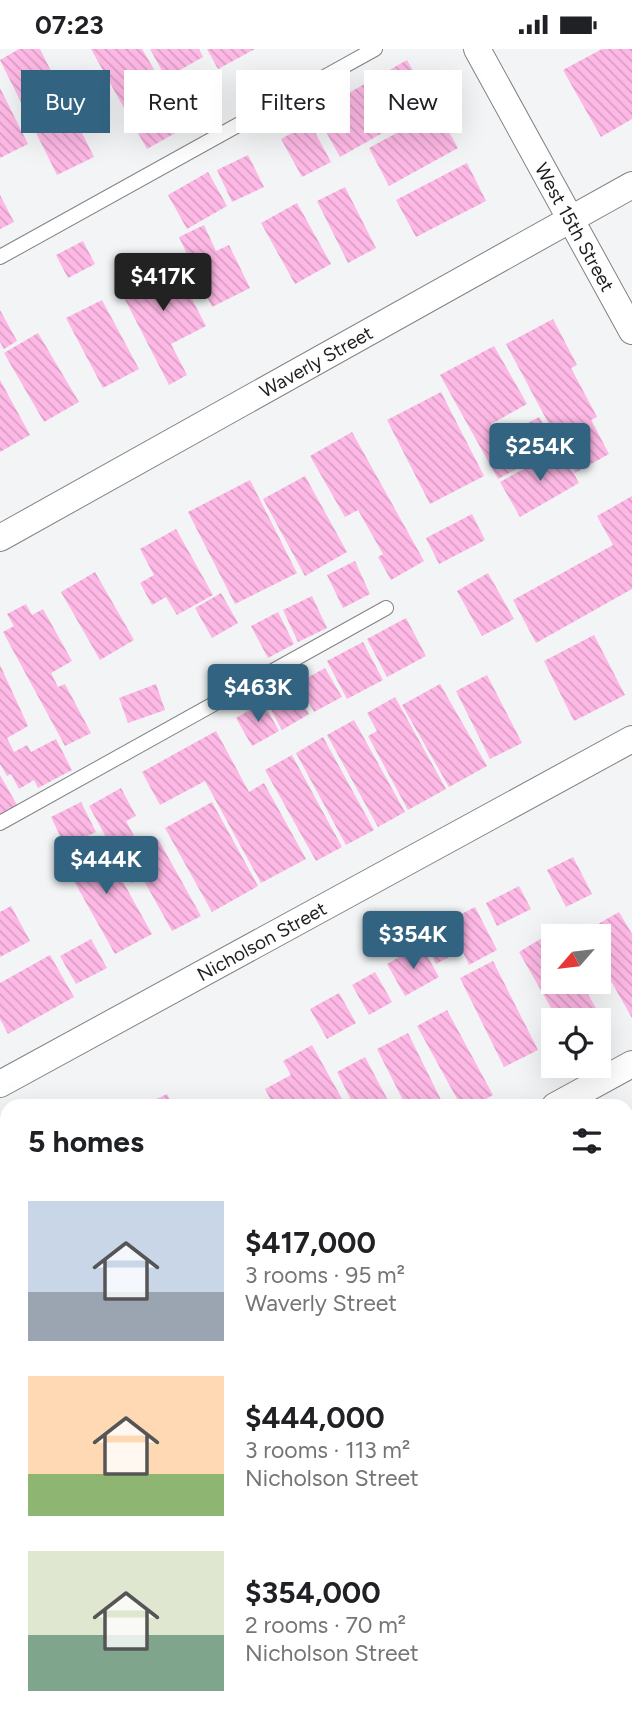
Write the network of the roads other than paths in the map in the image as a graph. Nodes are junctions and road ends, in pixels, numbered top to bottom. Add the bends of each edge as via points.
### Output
1 (375, 49) edge
2 (477, 49) edge
3 (632, 185) edge
4 (570, 219) junction
5 (0, 257) edge
6 (632, 331) edge
7 (0, 538) edge
8 (386, 608) dead end
9 (632, 739) edge
10 (0, 823) edge
11 (632, 1063) edge
12 (0, 1084) edge
13 (568, 1099) edge

1 - 5 lane
2 - 4 street, West 15th Street
3 - 4 street, Waverly Street
4 - 6 street, West 15th Street
4 - 7 street, Waverly Street
8 - 10 lane
9 - 12 street, Nicholson Street
11 - 13 street

